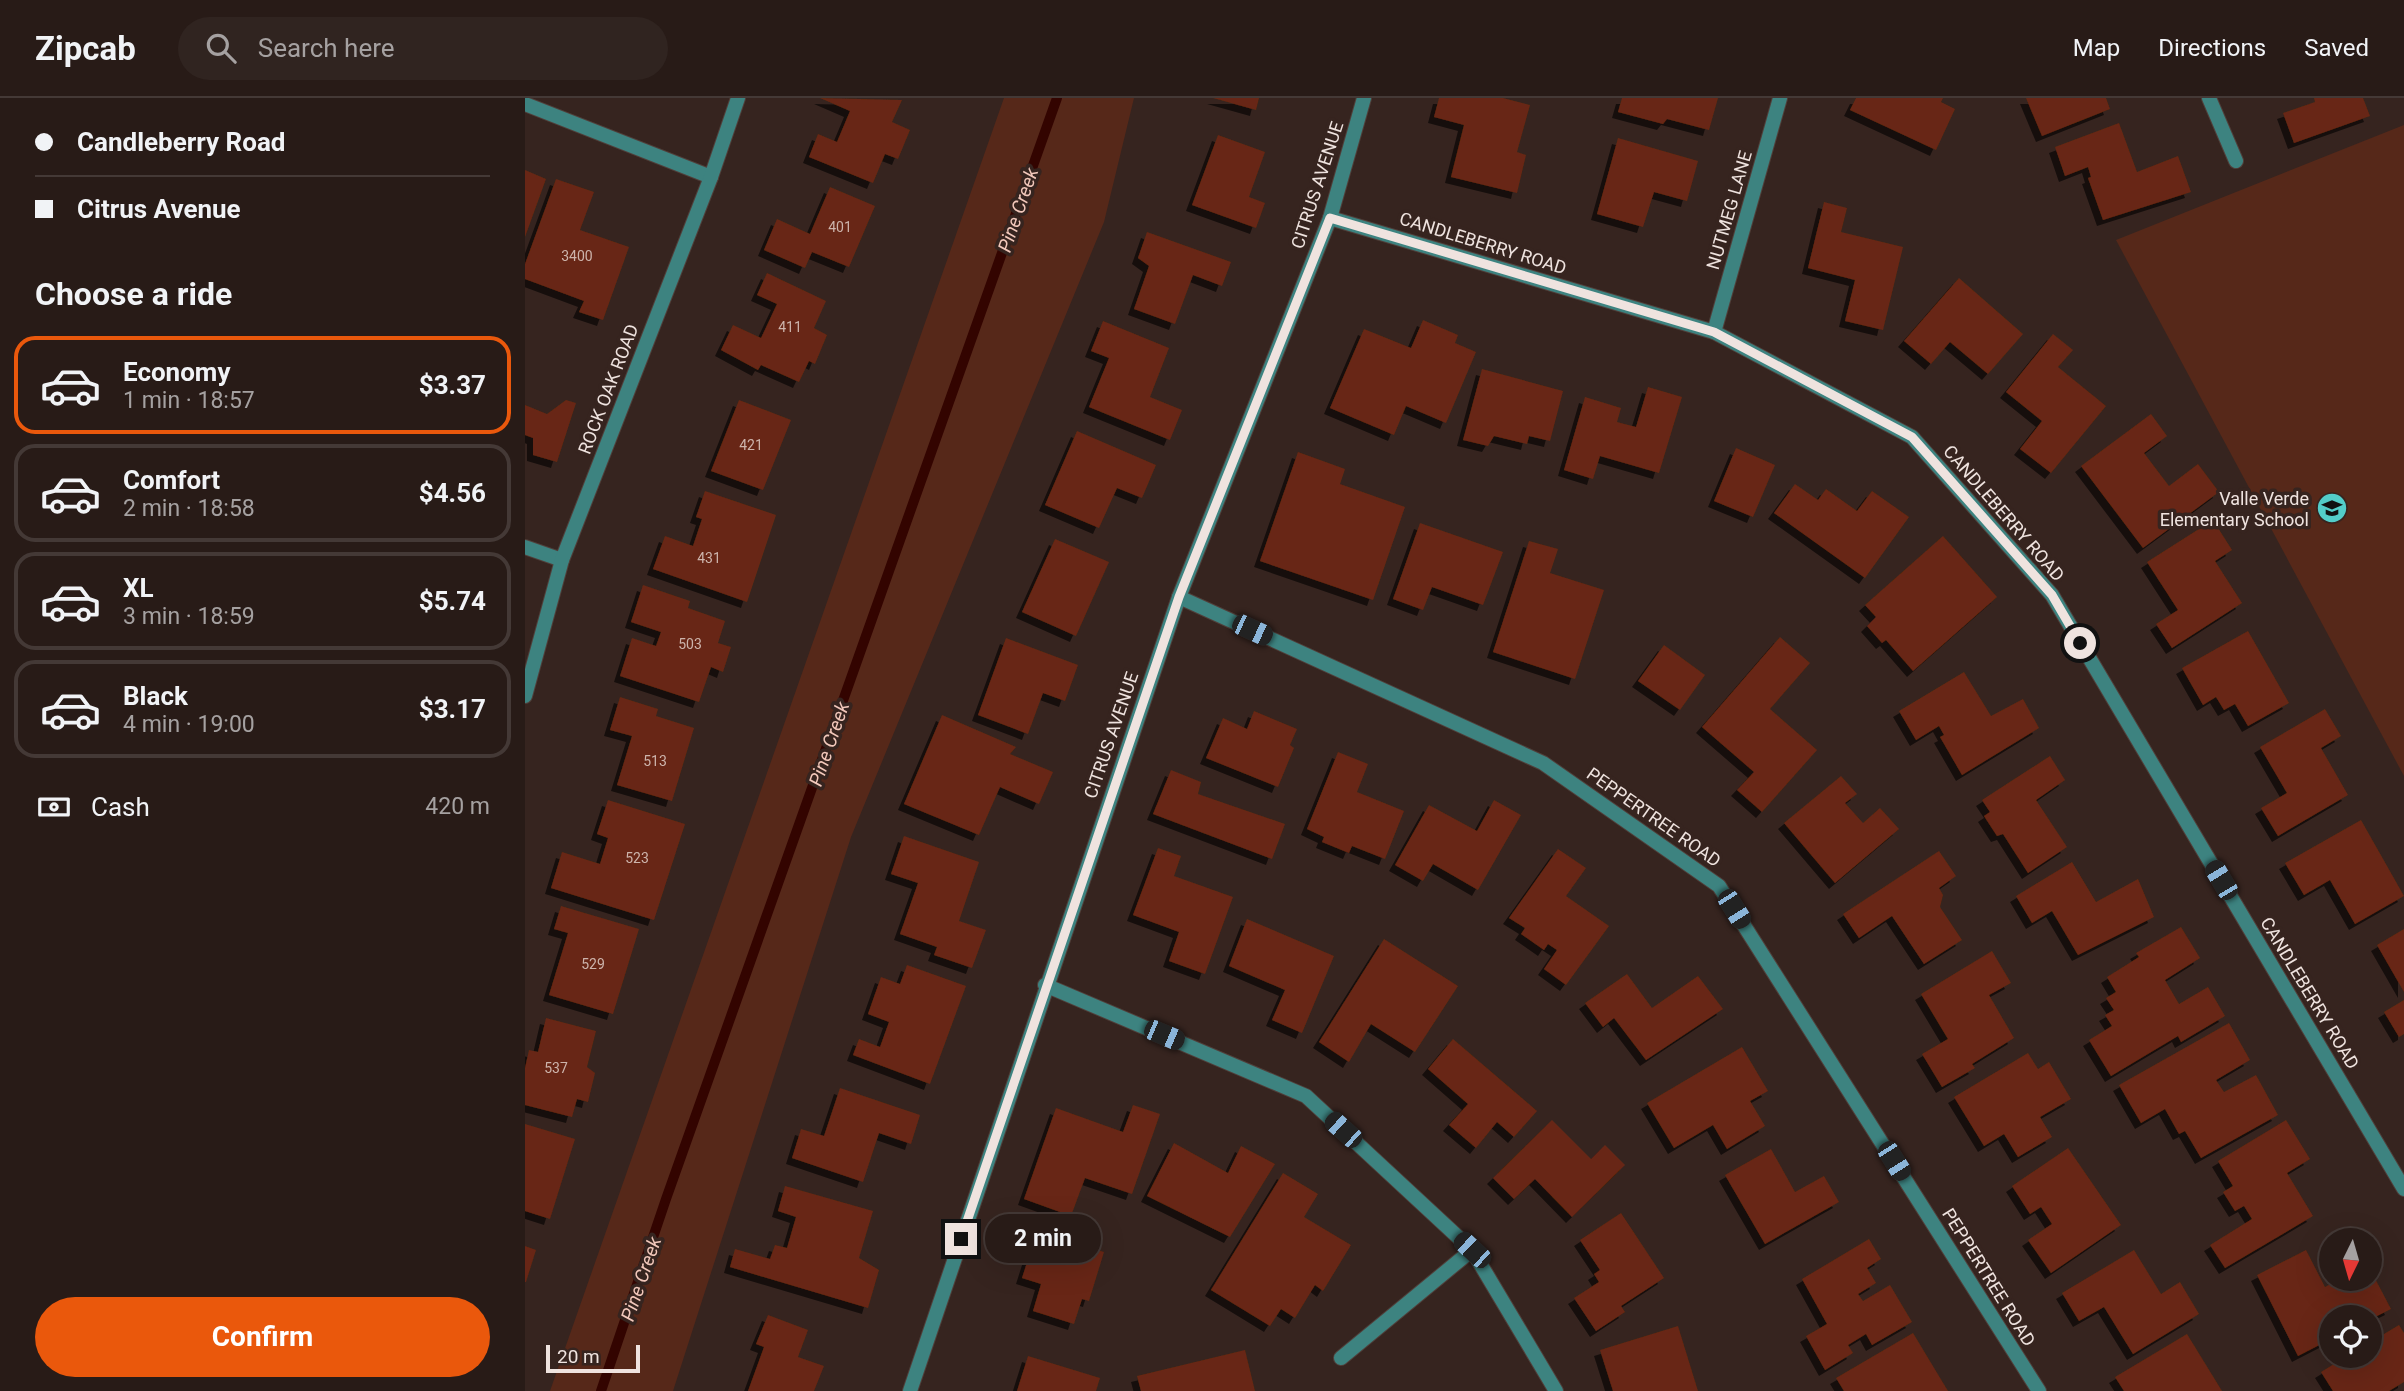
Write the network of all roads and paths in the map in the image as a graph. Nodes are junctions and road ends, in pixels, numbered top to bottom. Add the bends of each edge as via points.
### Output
1 (738, 98) edge
2 (1364, 98) edge
3 (1780, 98) edge
4 (2209, 98) edge
5 (525, 104) edge
6 (2236, 161) dead end
7 (711, 177) junction
8 (1330, 218) junction
9 (1714, 332) junction
10 (525, 547) edge
11 (562, 561) junction
12 (1179, 597) junction
13 (525, 696) edge
14 (1045, 985) junction
15 (2404, 1189) edge
16 (1472, 1250) junction
17 (1341, 1358) dead end
18 (910, 1391) edge
19 (1556, 1391) edge
20 (2039, 1391) edge

1 - 7 street, ROCK OAK ROAD
2 - 8 street, CITRUS AVENUE
3 - 9 street, NUTMEG LANE
4 - 6 street
5 - 7 street
7 - 11 street, ROCK OAK ROAD
8 - 9 street, CANDLEBERRY ROAD
8 - 12 street, CITRUS AVENUE
9 - 15 street, CANDLEBERRY ROAD via 1912,437 2052,595
10 - 11 street
11 - 13 street, ROCK OAK ROAD
12 - 14 street, CITRUS AVENUE
12 - 20 street, PEPPERTREE ROAD via 1543,763 1719,886
14 - 16 street via 1306,1096
14 - 18 street, CITRUS AVENUE
16 - 17 street
16 - 19 street

